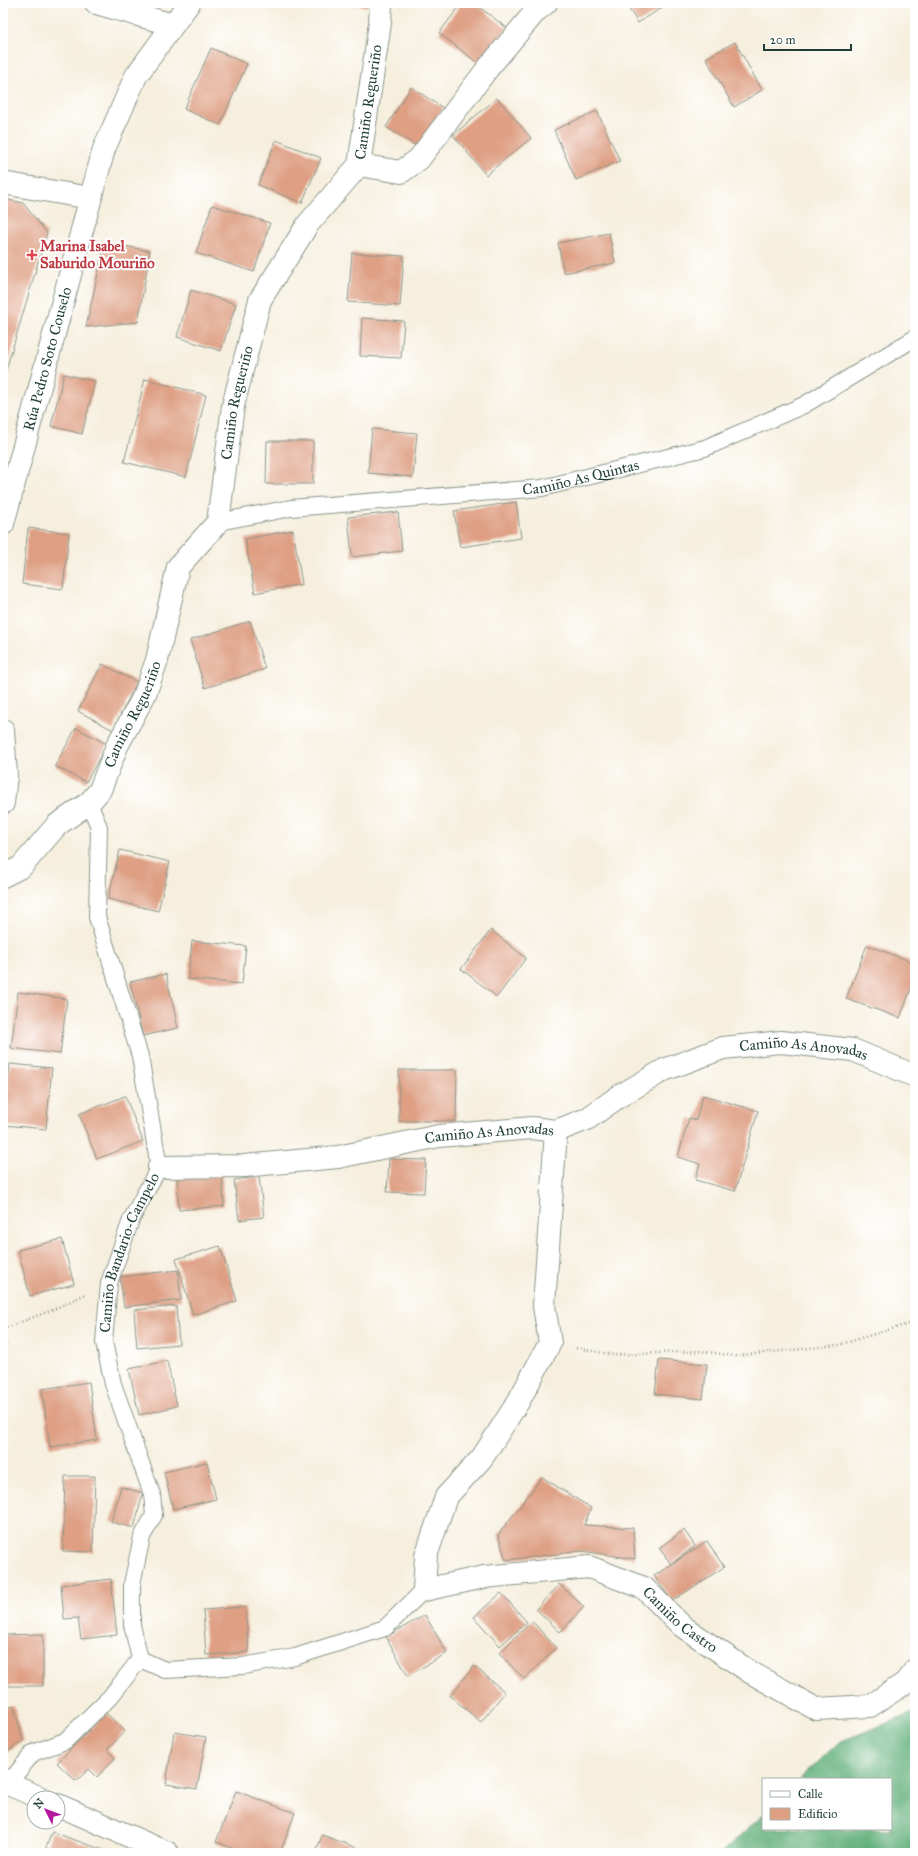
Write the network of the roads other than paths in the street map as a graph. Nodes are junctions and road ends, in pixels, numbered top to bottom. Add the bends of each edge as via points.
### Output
1 (96, 3) edge
2 (189, 3) edge
3 (381, 3) edge
4 (546, 3) edge
5 (173, 25) junction
6 (359, 165) junction
7 (3, 183) edge
8 (90, 198) junction
9 (915, 338) edge
10 (218, 522) junction
11 (3, 524) edge
12 (3, 730) edge
13 (3, 803) edge
14 (89, 803) junction
15 (3, 876) edge
16 (915, 1076) edge
17 (556, 1131) junction
18 (159, 1167) junction
19 (424, 1590) junction
20 (140, 1659) junction
21 (915, 1670) edge
22 (5, 1782) edge
23 (26, 1791) edge
24 (66, 1809) edge
25 (168, 1853) edge

1 - 5 street
2 - 5 street, Rúa Pedro Soto Couselo
3 - 6 street, Camiño Regueriño
4 - 6 street via 536,11 488,68 419,159 401,172
5 - 8 street, Rúa Pedro Soto Couselo via 136,76 104,149
6 - 10 street, Camiño Regueriño via 308,224 260,300 233,406
7 - 8 street
8 - 11 street, Rúa Pedro Soto Couselo
9 - 10 lane, Camiño As Quintas via 804,405 705,448 542,488 291,508
10 - 14 street, Camiño Regueriño via 178,567 157,660 145,694 117,746 100,790
12 - 13 street via 6,776
14 - 15 street, Camiño Regueriño via 57,825 20,867
14 - 18 lane, Camiño Bandario-Campelo via 99,827 97,917 140,1056
16 - 17 street, Camiño As Anovadas via 854,1050 781,1042 723,1048 664,1070 587,1119
17 - 18 street, Camiño As Anovadas via 532,1128 439,1136 338,1157 244,1166
17 - 19 street via 544,1306 550,1343 518,1402 482,1458 446,1497 426,1556
18 - 20 lane, Camiño Bandario-Campelo via 131,1220 109,1283 104,1342 113,1384 152,1494 154,1515 142,1537 132,1584 132,1625
19 - 20 lane via 385,1628 295,1657 243,1666 165,1670
19 - 21 street, Camiño Castro via 484,1577 589,1567 644,1588 682,1626 750,1672 816,1710 870,1706 905,1682
20 - 22 lane via 111,1696 65,1741 33,1753
22 - 23 street
24 - 25 street

